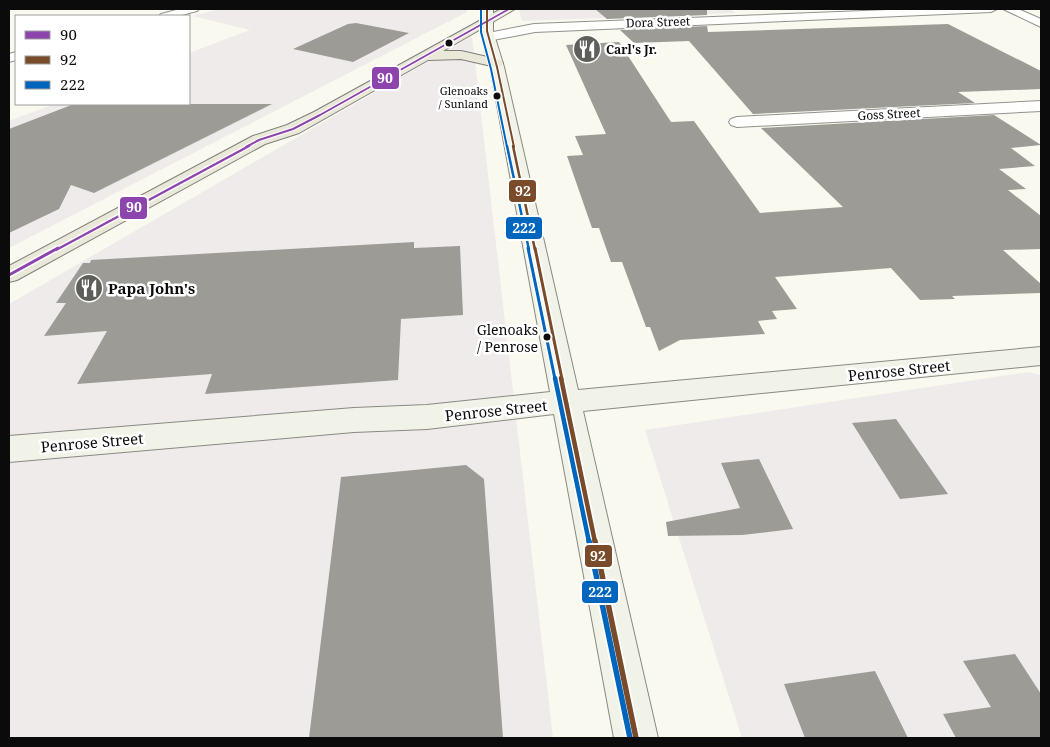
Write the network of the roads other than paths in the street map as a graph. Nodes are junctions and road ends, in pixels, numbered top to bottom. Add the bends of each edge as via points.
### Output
1 (193, 9) edge
2 (509, 9) edge
3 (991, 9) edge
4 (1009, 9) edge
5 (486, 13) edge
6 (170, 15) edge
7 (1041, 23) edge
8 (451, 27) dead end
9 (534, 28) junction
10 (488, 37) junction
11 (424, 56) junction
12 (496, 63) junction
13 (1041, 106) edge
14 (279, 118) dead end
15 (737, 122) dead end
16 (259, 140) junction
17 (9, 275) edge
18 (1041, 356) edge
19 (566, 403) junction
20 (9, 449) edge
21 (636, 738) edge

1 - 6 street
2 - 5 main road
3 - 9 street, Dora Street
4 - 7 street
5 - 8 main road
5 - 9 street, Dora Street
5 - 10 main road
5 - 11 main road
9 - 10 street, Dora Street
10 - 12 main road
11 - 12 main road via 461,55
11 - 16 main road via 293,129
12 - 19 main road
13 - 15 street, Goss Street
14 - 16 main road via 265,127
16 - 17 main road
18 - 19 main road, Penrose Street
19 - 20 main road, Penrose Street via 427,417 354,420
19 - 21 main road

